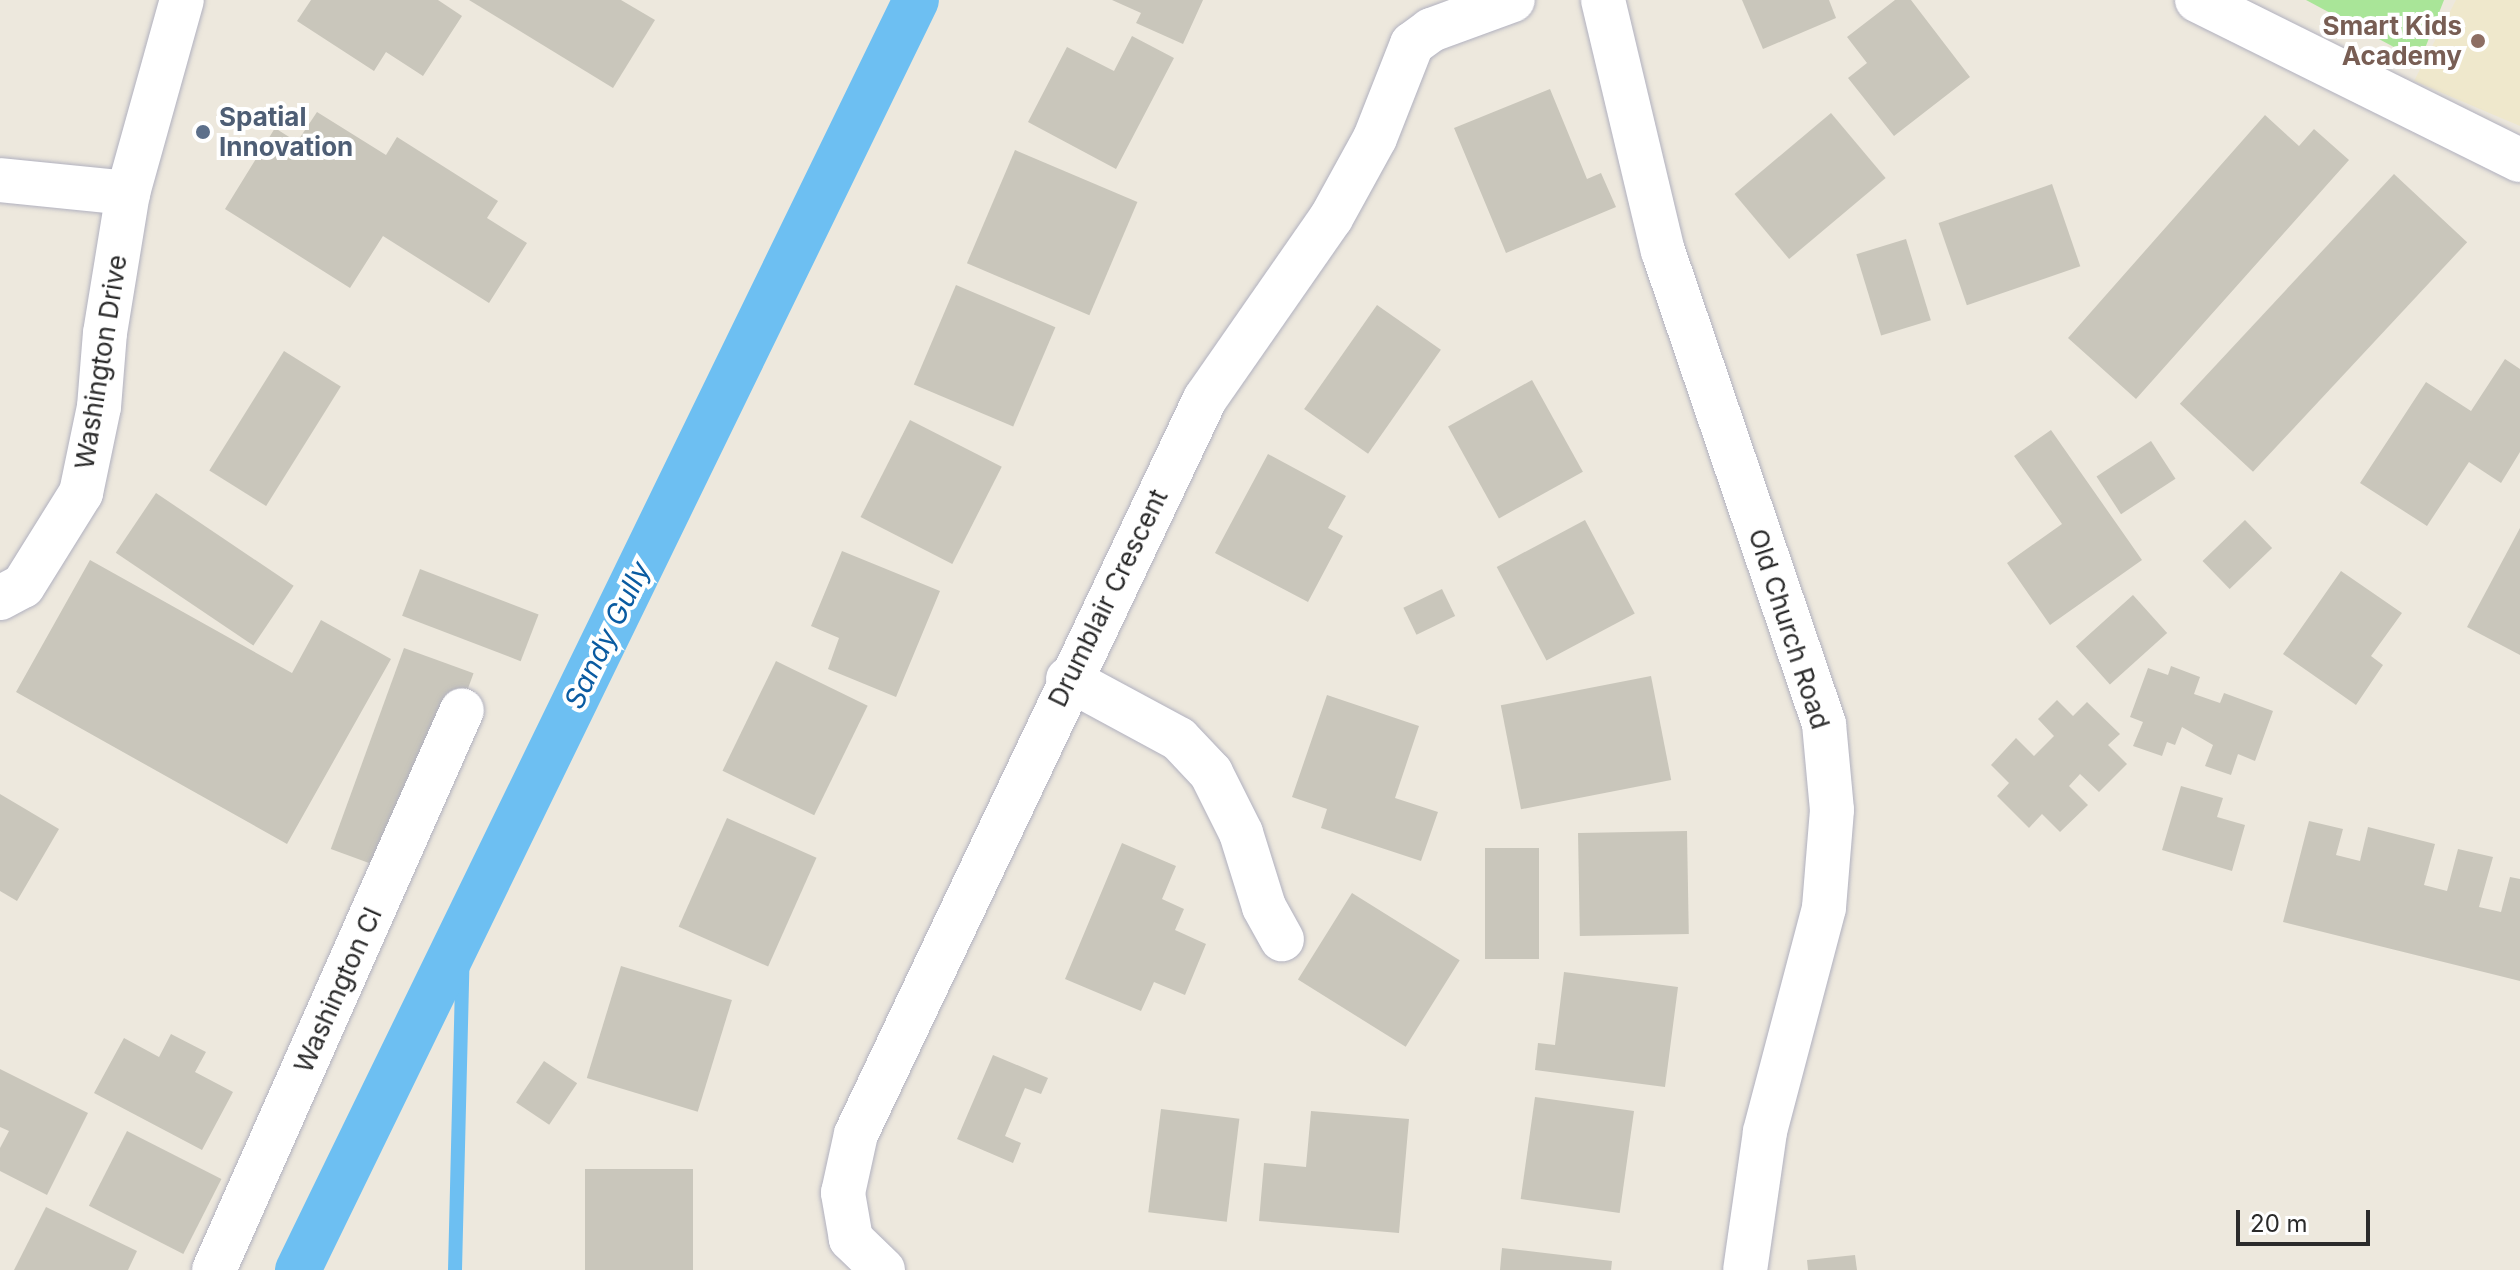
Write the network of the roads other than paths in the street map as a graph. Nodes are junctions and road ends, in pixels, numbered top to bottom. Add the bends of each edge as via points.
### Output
1 (182, 0) edge
2 (1513, 0) edge
3 (1603, 0) edge
4 (2198, 0) edge
5 (2520, 160) edge
6 (0, 180) edge
7 (128, 193) junction
8 (0, 598) edge
9 (1068, 679) junction
10 (462, 710) dead end
11 (1282, 939) dead end
12 (214, 1270) edge
13 (883, 1270) edge
14 (1745, 1270) edge

1 - 7 street, Washington Drive
2 - 9 street, Drumblair Crescent via 1431,30 1412,44 1375,138 1331,218 1205,399
3 - 14 street, Old Church Road via 1663,251 1824,724 1832,810 1824,908 1765,1132
4 - 5 street
6 - 7 street
7 - 8 street, Washington Drive via 99,407 81,493 23,586
9 - 11 street via 1179,739 1211,773
9 - 13 street, Drumblair Crescent via 856,1134 843,1193 851,1239
10 - 12 street, Washington Cl

